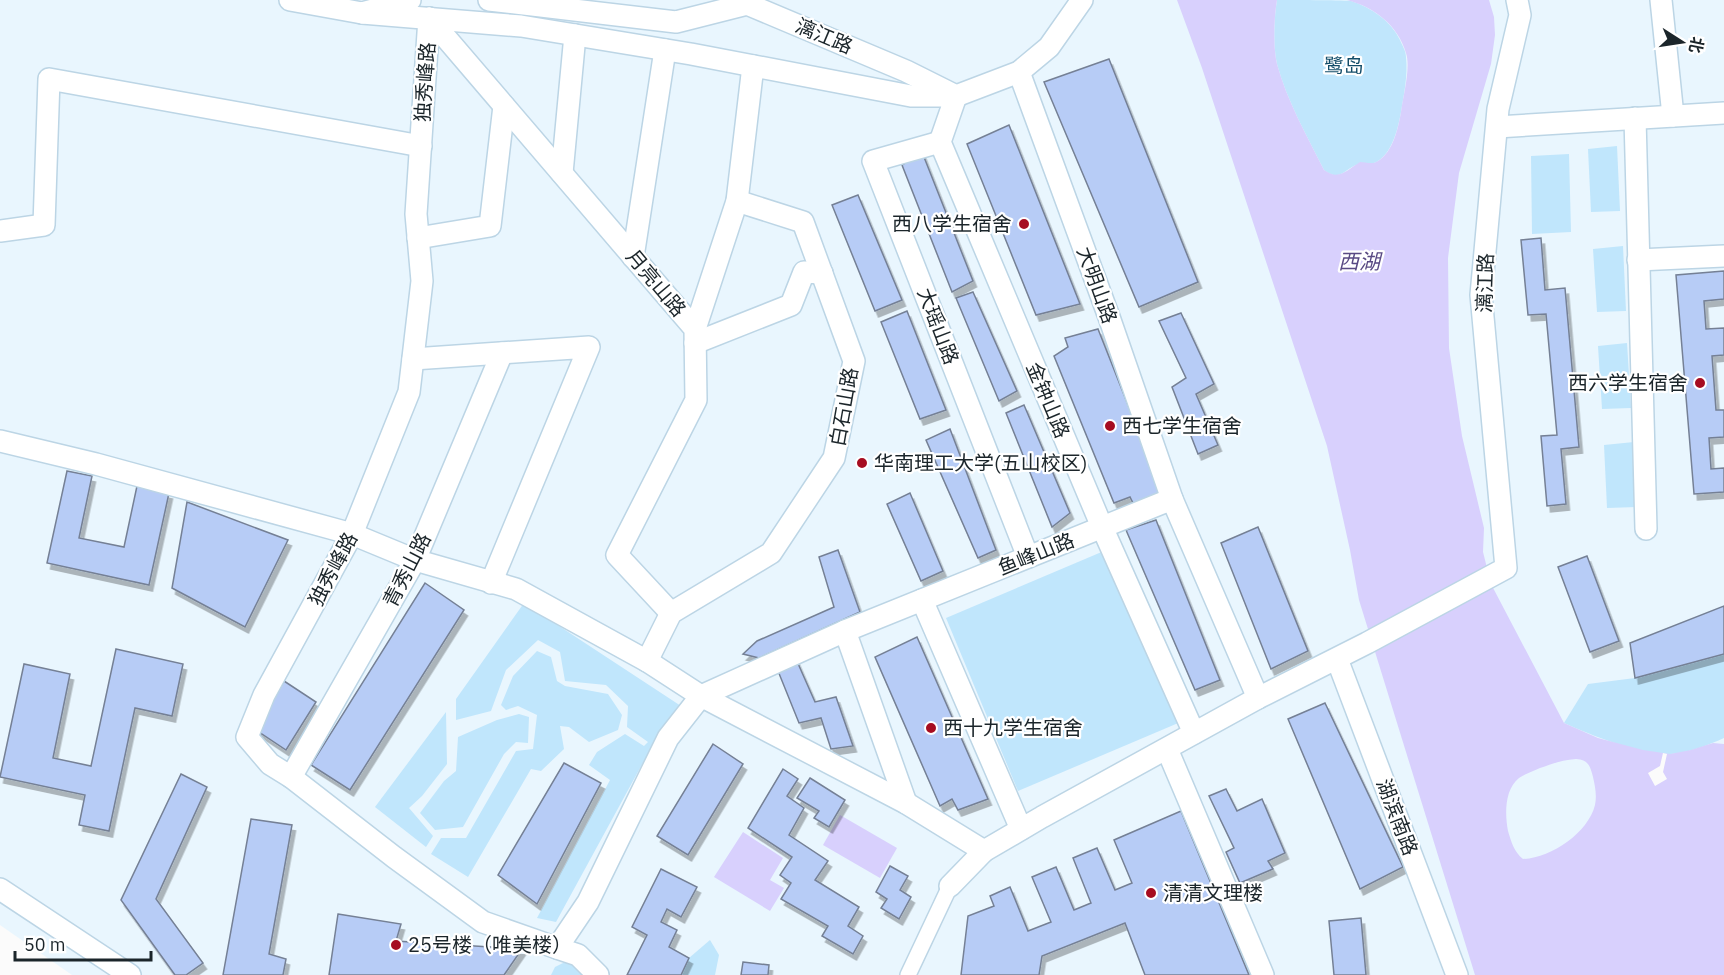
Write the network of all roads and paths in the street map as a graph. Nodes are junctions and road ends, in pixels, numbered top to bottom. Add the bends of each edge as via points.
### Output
1 (290, 0) edge
2 (489, 0) edge
3 (1082, 0) edge
4 (1517, 0) edge
5 (1661, 0) edge
6 (403, 1) edge
7 (325, 3) edge
8 (551, 4) edge
9 (615, 8) edge
10 (691, 9) edge
11 (362, 13) junction
12 (429, 18) junction
13 (575, 35) junction
14 (665, 50) junction
15 (753, 66) junction
16 (1019, 72) junction
17 (956, 96) junction
18 (504, 106) junction
19 (1724, 113) edge
20 (1673, 116) junction
21 (1635, 118) junction
22 (1497, 127) junction
23 (940, 142) junction
24 (421, 146) junction
25 (562, 173) junction
26 (738, 201) junction
27 (0, 231) edge
28 (418, 238) junction
29 (1724, 256) edge
30 (633, 257) junction
31 (1638, 260) junction
32 (822, 273) junction
33 (695, 336) junction
34 (502, 353) junction
35 (413, 359) junction
36 (0, 441) edge
37 (1172, 499) junction
38 (1102, 527) junction
39 (1646, 530) dead end
40 (352, 534) junction
41 (1028, 557) junction
42 (415, 560) junction
43 (491, 583) junction
44 (922, 600) junction
45 (671, 613) junction
46 (845, 631) junction
47 (1337, 659) junction
48 (647, 661) junction
49 (701, 696) junction
50 (1258, 698) junction
51 (1194, 733) junction
52 (1167, 749) junction
53 (291, 777) junction
54 (906, 803) junction
55 (1021, 829) junction
56 (984, 851) junction
57 (950, 886) joint
58 (0, 889) edge
59 (557, 948) junction
60 (130, 975) edge
61 (598, 975) edge
62 (908, 975) edge
63 (1263, 975) edge
64 (1457, 975) edge

1 - 7 street
2 - 8 street, 漓江路
3 - 16 street via 1049,47
4 - 22 street, 漓江路 via 1520,15
5 - 20 street
6 - 11 street
7 - 11 street
8 - 9 street, 漓江路
9 - 10 street, 漓江路 via 676,22
10 - 17 street, 漓江路 via 747,4
11 - 12 street
12 - 13 street
12 - 18 street, 月亮山路
12 - 24 street, 独秀峰路
13 - 14 street
13 - 25 street
14 - 15 street
14 - 30 street
15 - 17 street via 911,96
15 - 26 street
16 - 17 street
16 - 37 street, 大明山路
17 - 23 street
18 - 25 street, 月亮山路
18 - 28 street via 490,226
19 - 20 street
20 - 21 street
21 - 22 street
21 - 31 street
22 - 47 street, 漓江路 via 1481,295 1500,571
23 - 38 street, 金钟山路
23 - 41 street, 大瑶山路 via 873,161
24 - 27 street via 49,80 44,225
24 - 28 street, 独秀峰路
25 - 30 street, 月亮山路
26 - 32 street, 白石山路 via 803,222
26 - 33 street
28 - 35 street, 独秀峰路 via 422,280
29 - 31 street
30 - 33 street, 月亮山路
31 - 39 street
32 - 33 street via 804,272 791,305
32 - 45 street, 白石山路 via 854,361 834,458 771,552
33 - 45 street via 696,400 617,555
34 - 35 street
34 - 42 street, 青秀山路
34 - 43 street via 589,347
35 - 40 street, 独秀峰路 via 409,392
36 - 40 street
37 - 38 street, 鱼峰山路
37 - 50 street
38 - 41 street, 鱼峰山路
38 - 51 street, 金钟山路
40 - 42 street
40 - 53 street, 独秀峰路 via 264,695 247,737 270,764
41 - 44 street, 鱼峰山路
42 - 43 street
42 - 53 street, 青秀山路
43 - 48 street via 516,590
44 - 46 street, 鱼峰山路
44 - 55 street
45 - 48 street
46 - 49 street, 鱼峰山路
46 - 54 street
47 - 50 street
47 - 64 street, 湖滨南路
48 - 49 street
49 - 54 street
49 - 59 street via 668,738 588,902
50 - 51 street
51 - 52 street
52 - 55 street
52 - 63 street
53 - 59 street, 独秀峰路 via 483,922
54 - 56 street
55 - 56 street
56 - 57 street
57 - 62 street
58 - 60 street
59 - 61 street, 独秀峰路 via 578,955

